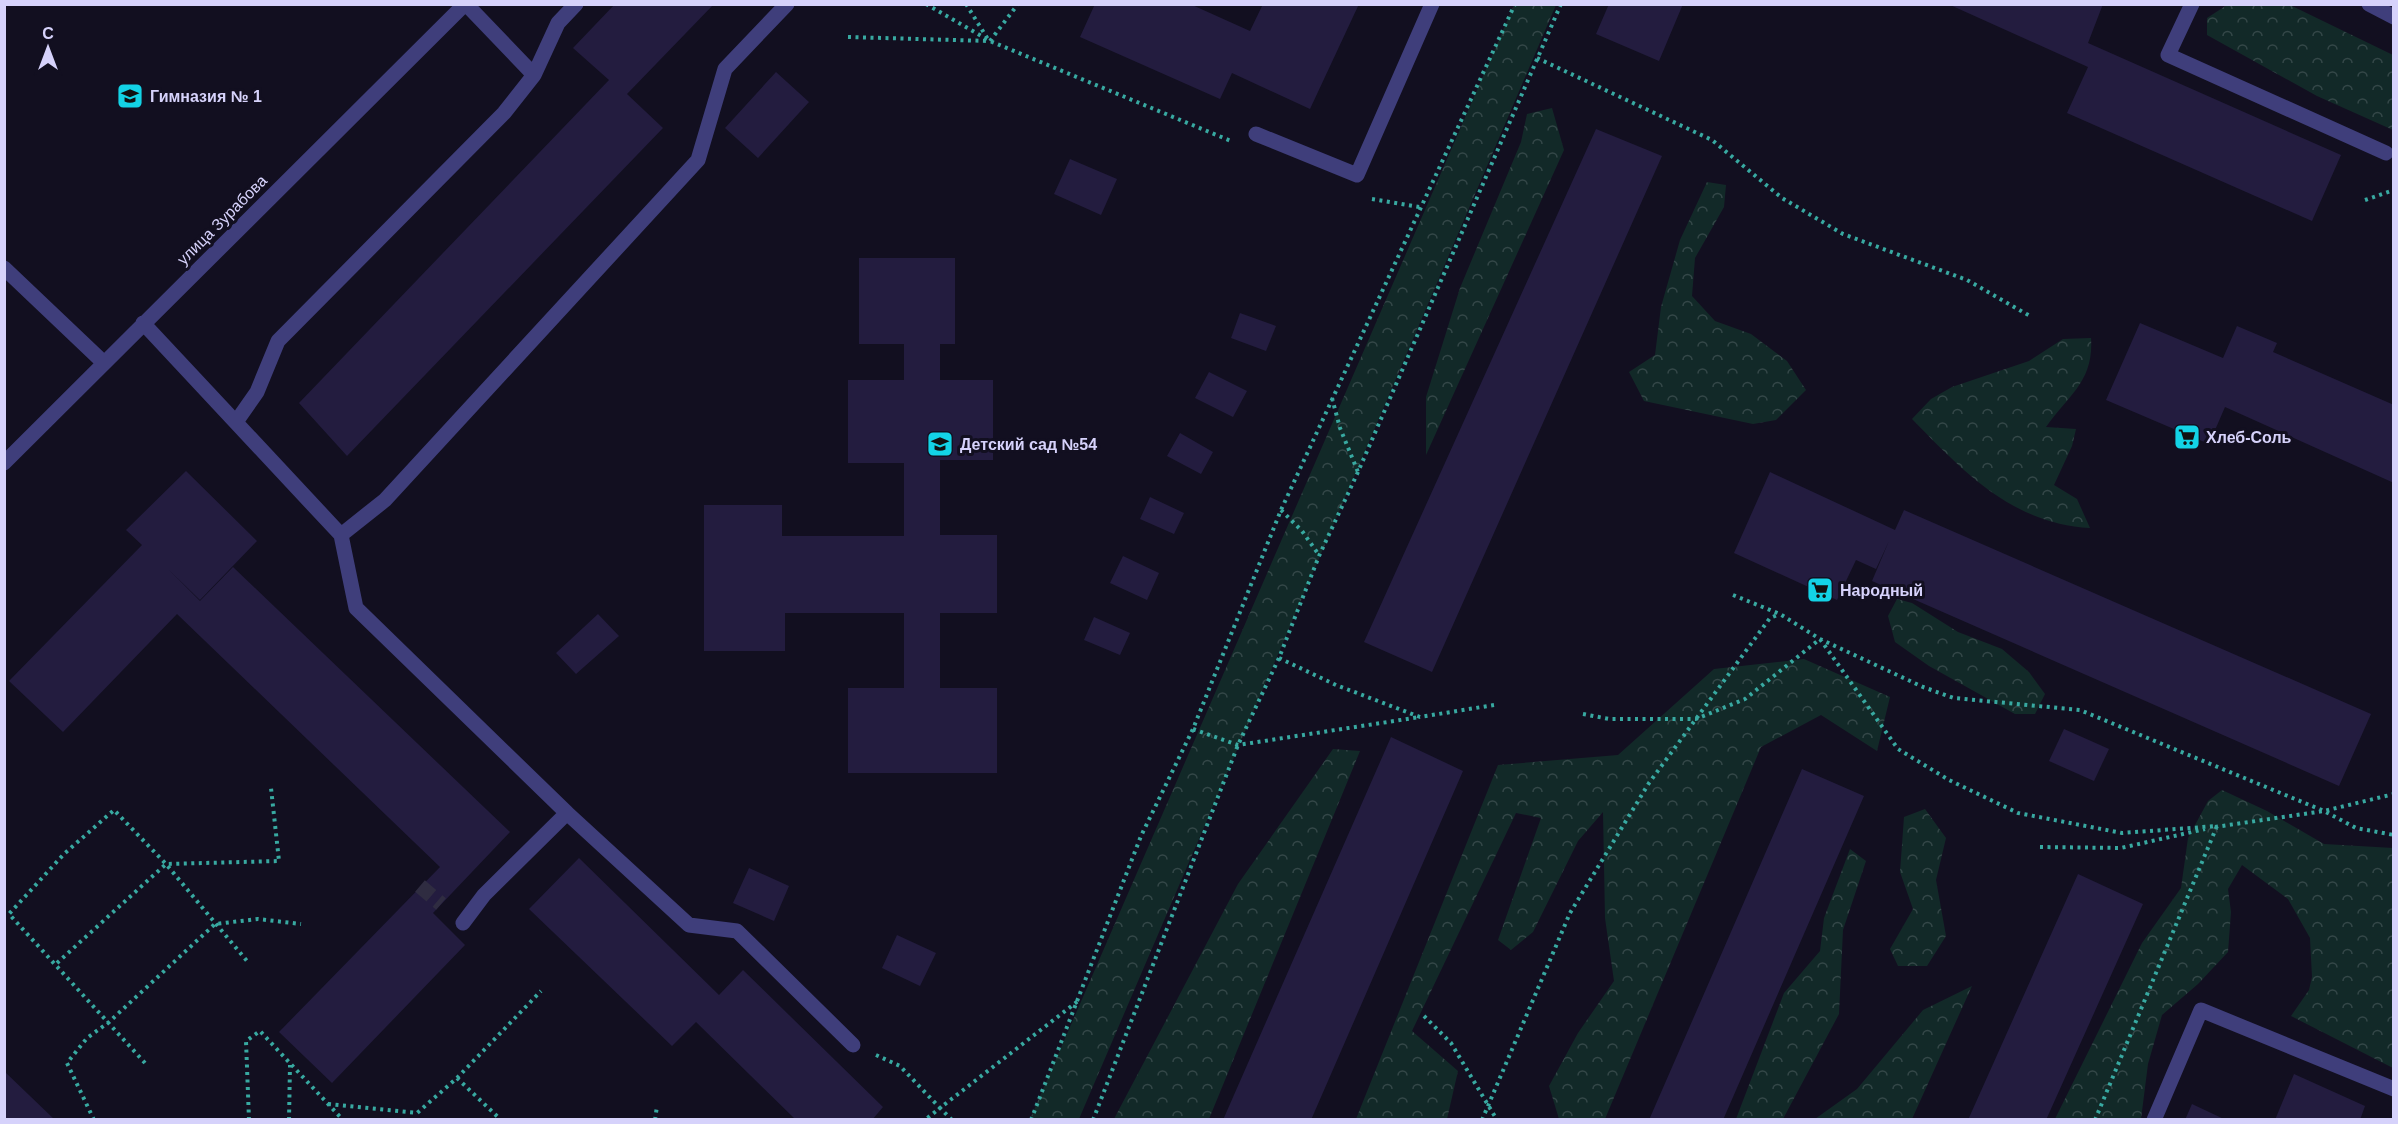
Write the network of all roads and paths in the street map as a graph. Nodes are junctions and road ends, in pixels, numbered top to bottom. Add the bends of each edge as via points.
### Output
1 (466, 4) edge
2 (576, 4) edge
3 (787, 4) edge
4 (926, 4) edge
5 (966, 4) edge
6 (1018, 4) edge
7 (1432, 4) edge
8 (1515, 4) edge
9 (1561, 4) edge
10 (2369, 4) edge
11 (2188, 6) edge
12 (2394, 17) edge
13 (848, 37) dead end
14 (990, 41) junction
15 (1537, 58) junction
16 (534, 75) junction
17 (1256, 134) dead end
18 (1232, 141) dead end
19 (2386, 153) dead end
20 (2394, 190) edge
21 (1365, 196) dead end
22 (2365, 200) dead end
23 (1419, 207) junction
24 (4, 268) edge
25 (2030, 315) dead end
26 (143, 323) junction
27 (104, 363) junction
28 (1331, 397) junction
29 (236, 422) junction
30 (4, 463) edge
31 (1358, 472) junction
32 (1281, 510) junction
33 (341, 535) junction
34 (1319, 556) junction
35 (1733, 595) dead end
36 (1780, 614) junction
37 (1820, 639) junction
38 (1279, 658) junction
39 (1494, 705) dead end
40 (1583, 714) dead end
41 (1420, 717) junction
42 (1696, 718) junction
43 (1193, 729) junction
44 (1238, 745) junction
45 (271, 788) dead end
46 (2394, 794) edge
47 (2324, 811) junction
48 (567, 813) junction
49 (2217, 826) junction
50 (2394, 835) edge
51 (2040, 847) dead end
52 (166, 864) junction
53 (463, 923) dead end
54 (215, 924) junction
55 (301, 924) dead end
56 (247, 961) dead end
57 (57, 963) junction
58 (541, 991) dead end
59 (1078, 1001) junction
60 (1424, 1016) dead end
61 (109, 1022) junction
62 (854, 1045) joint
63 (145, 1063) dead end
64 (290, 1064) junction
65 (457, 1078) junction
66 (2394, 1089) edge
67 (328, 1104) junction
68 (1488, 1104) junction
69 (657, 1106) dead end
70 (940, 1108) junction
71 (94, 1119) edge
72 (249, 1119) edge
73 (289, 1119) edge
74 (343, 1119) edge
75 (501, 1119) edge
76 (655, 1119) edge
77 (925, 1119) edge
78 (952, 1119) edge
79 (1031, 1119) edge
80 (1093, 1119) edge
81 (1482, 1119) edge
82 (1497, 1119) edge
83 (2095, 1119) edge
84 (2154, 1119) edge

1 - 16 street
1 - 26 street, улица Зурабова
2 - 16 street via 558,23
3 - 33 street via 725,69 698,160 385,500
4 - 14 path
5 - 14 path
6 - 14 path
7 - 17 street via 1357,175
8 - 23 path
9 - 15 path
10 - 12 street
11 - 19 street via 2168,55
13 - 14 path
14 - 18 path
15 - 25 path via 1712,140 1782,198 1844,234 1967,280
15 - 31 path
16 - 29 street via 504,113 278,341 257,392
20 - 22 path
21 - 23 path
23 - 28 path
24 - 27 street
26 - 27 street, улица Зурабова
26 - 29 street
27 - 30 street, улица Зурабова
28 - 31 path
28 - 32 path
29 - 33 street
31 - 34 path
32 - 34 path
32 - 43 path
33 - 48 street via 356,608
34 - 38 path
35 - 36 path
36 - 37 path
36 - 42 path via 1770,618
37 - 42 path via 1745,699
37 - 47 path via 1954,698 2080,710
37 - 49 path via 1898,749 1948,780 2018,813 2122,832
38 - 41 path
38 - 44 path
39 - 41 path
40 - 42 path via 1609,718
41 - 44 path
42 - 68 path via 1649,783 1570,913
43 - 44 path
43 - 59 path via 1141,836
44 - 80 path
45 - 52 path via 279,861
46 - 47 path
47 - 49 path
47 - 50 path via 2356,828
48 - 53 street via 484,895
48 - 62 street via 688,926 737,931
49 - 51 path via 2121,848
49 - 83 path
52 - 54 path
52 - 57 path
52 - 57 path via 114,810 76,843 9,914
54 - 55 path via 258,919
54 - 56 path
54 - 61 path
57 - 61 path
58 - 65 path
59 - 70 path
59 - 79 path
60 - 68 path via 1451,1043
61 - 63 path
61 - 71 path via 87,1038 67,1063
62 - 70 path via 900,1066
64 - 67 path
64 - 72 path via 260,1030 246,1041
64 - 73 path
65 - 67 path via 417,1113
65 - 75 path
66 - 84 street via 2201,1010
67 - 74 path
68 - 81 path
68 - 82 path
69 - 76 path
70 - 77 path
70 - 78 path

